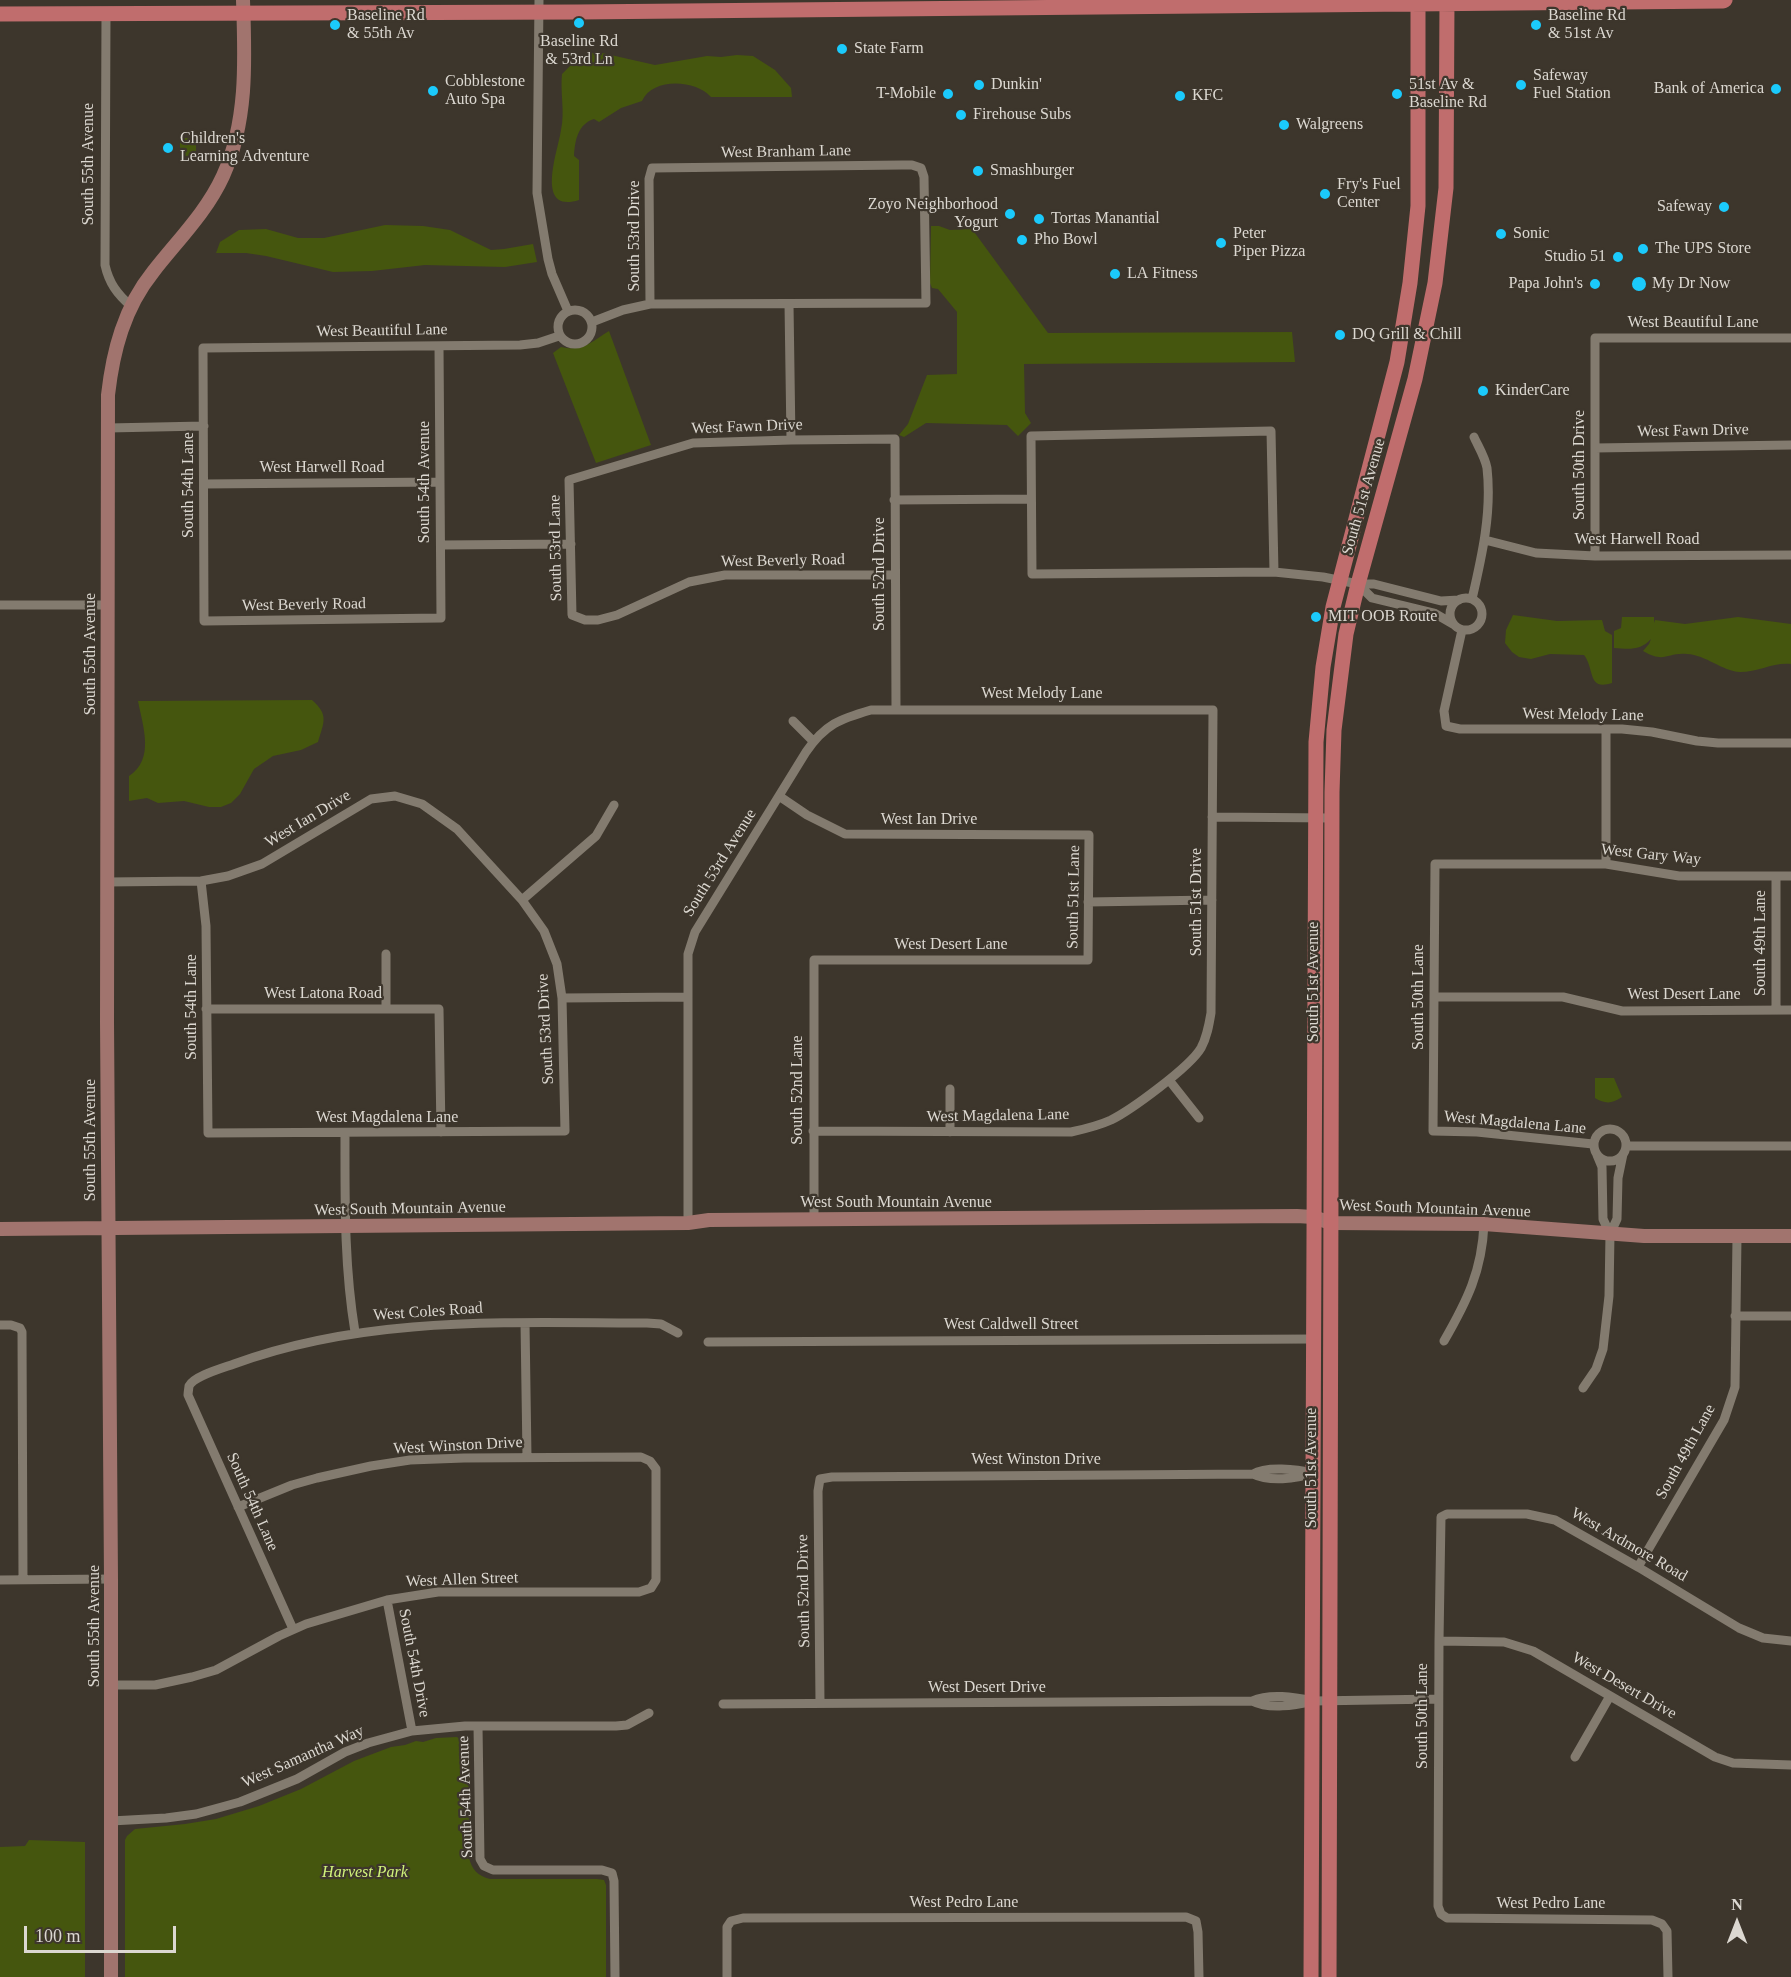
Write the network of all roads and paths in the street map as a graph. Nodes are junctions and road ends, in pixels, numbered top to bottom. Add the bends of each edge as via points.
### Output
1 (1725, 0) edge
2 (1418, 1) edge
3 (1447, 2) edge
4 (539, 6) edge
5 (243, 7) edge
6 (0, 14) edge
7 (106, 14) junction
8 (652, 168) joint
9 (650, 304) junction
10 (789, 304) junction
11 (131, 306) junction
12 (568, 311) junction
13 (592, 322) junction
14 (560, 336) junction
15 (1595, 338) joint
16 (1791, 338) edge
17 (439, 346) junction
18 (203, 348) joint
19 (204, 426) junction
20 (108, 428) junction
21 (1474, 437) dead end
22 (895, 439) joint
23 (791, 440) junction
24 (1791, 445) edge
25 (1596, 448) junction
26 (570, 480) joint
27 (440, 482) junction
28 (204, 484) junction
29 (1031, 499) junction
30 (894, 500) junction
31 (1485, 540) junction
32 (441, 544) junction
33 (571, 544) junction
34 (1791, 555) edge
35 (1596, 556) junction
36 (1274, 572) junction
37 (895, 575) junction
38 (1340, 579) junction
39 (1358, 584) junction
40 (1472, 599) junction
41 (1459, 600) junction
42 (0, 605) edge
43 (107, 605) junction
44 (572, 615) joint
45 (441, 618) joint
46 (204, 621) joint
47 (1453, 624) junction
48 (1462, 630) junction
49 (896, 709) junction
50 (871, 710) joint
51 (1213, 710) joint
52 (793, 721) dead end
53 (1606, 730) junction
54 (813, 741) junction
55 (1791, 743) edge
56 (779, 796) junction
57 (614, 805) dead end
58 (1212, 817) junction
59 (1314, 818) junction
60 (1332, 818) junction
61 (1089, 835) joint
62 (1435, 864) joint
63 (1606, 864) junction
64 (1791, 876) edge
65 (1776, 877) junction
66 (201, 881) junction
67 (107, 882) junction
68 (522, 900) junction
69 (1212, 900) junction
70 (1089, 902) junction
71 (386, 954) dead end
72 (813, 960) joint
73 (1088, 960) joint
74 (688, 997) junction
75 (1434, 997) junction
76 (562, 999) junction
77 (206, 1009) junction
78 (386, 1009) junction
79 (1776, 1010) junction
80 (1791, 1010) edge
81 (1169, 1080) junction
82 (950, 1089) dead end
83 (1199, 1118) dead end
84 (565, 1131) joint
85 (813, 1131) junction
86 (1433, 1131) joint
87 (441, 1132) junction
88 (950, 1132) junction
89 (208, 1133) joint
90 (345, 1133) junction
91 (1593, 1144) junction
92 (1791, 1146) edge
93 (1625, 1150) junction
94 (1597, 1154) junction
95 (1313, 1217) junction
96 (814, 1220) junction
97 (688, 1223) junction
98 (1330, 1223) junction
99 (1484, 1224) junction
100 (345, 1227) junction
101 (107, 1228) junction
102 (0, 1229) edge
103 (1610, 1234) junction
104 (1791, 1236) edge
105 (1737, 1237) junction
106 (1735, 1316) junction
107 (1791, 1316) edge
108 (525, 1323) junction
109 (0, 1325) edge
110 (355, 1332) junction
111 (678, 1333) dead end
112 (1313, 1339) junction
113 (1444, 1341) dead end
114 (708, 1342) dead end
115 (189, 1387) joint
116 (1583, 1388) dead end
117 (527, 1457) junction
118 (1313, 1473) junction
119 (1330, 1473) junction
120 (820, 1479) joint
121 (238, 1507) junction
122 (1441, 1517) joint
123 (1638, 1567) junction
124 (111, 1579) junction
125 (0, 1580) edge
126 (24, 1580) junction
127 (651, 1588) joint
128 (387, 1600) junction
129 (293, 1629) junction
130 (1438, 1641) junction
131 (1791, 1641) edge
132 (111, 1685) junction
133 (1610, 1696) junction
134 (1438, 1700) junction
135 (1313, 1701) junction
136 (1330, 1701) junction
137 (820, 1703) junction
138 (723, 1704) dead end
139 (649, 1713) dead end
140 (478, 1726) junction
141 (412, 1731) junction
142 (1575, 1757) dead end
143 (1791, 1765) edge
144 (111, 1821) junction
145 (1441, 1914) joint
146 (111, 1977) edge
147 (615, 1977) edge
148 (727, 1977) edge
149 (1199, 1977) edge
150 (1311, 1977) edge
151 (1329, 1977) edge
152 (1668, 1977) edge

1 - 3 main road
2 - 3 main road
2 - 4 main road
2 - 38 main road, South 51st Avenue via 1418,206 1410,283 1391,387
3 - 39 main road, South 51st Avenue via 1446,188 1435,283 1415,379
4 - 5 main road
4 - 12 street via 537,193 548,259
5 - 7 main road
5 - 11 street, South 55th Avenue via 244,77 234,146 200,215 151,273
6 - 7 main road
7 - 11 street, South 55th Avenue via 105,265 114,289
8 - 9 street, South 53rd Drive
8 - 10 street, West Branham Lane via 921,168 927,303
9 - 10 street
9 - 13 street
10 - 23 street
11 - 20 street, South 55th Avenue via 112,362
12 - 13 street via 580,310
12 - 14 street via 557,324
13 - 14 street via 591,334 584,342 572,345
14 - 17 street, West Beautiful Lane via 538,343
15 - 16 street, West Beautiful Lane
15 - 25 street, South 50th Drive
17 - 18 street, West Beautiful Lane
17 - 27 street, South 54th Avenue
18 - 19 street, South 54th Lane
19 - 20 street
19 - 28 street, South 54th Lane
20 - 43 street, South 55th Avenue
21 - 31 street via 1487,465
22 - 23 street, West Fawn Drive
22 - 30 street, South 52nd Drive
23 - 26 street, West Fawn Drive via 693,443
24 - 25 street, West Fawn Drive
25 - 35 street, South 50th Drive
26 - 33 street, South 53rd Lane
27 - 28 street, West Harwell Road
27 - 32 street, South 54th Avenue
28 - 46 street, South 54th Lane
29 - 30 street
29 - 36 street via 1032,574
29 - 36 street via 1031,436 1271,432
30 - 37 street, South 52nd Drive
31 - 35 street, West Harwell Road via 1536,553
31 - 40 street
32 - 33 street
32 - 45 street, South 54th Avenue
33 - 44 street, South 53rd Lane
34 - 35 street, West Harwell Road
36 - 38 street
37 - 44 street, West Beverly Road via 725,575 689,582 598,620
37 - 49 street, South 52nd Drive
38 - 39 street
38 - 59 main road, South 51st Avenue via 1320,697
39 - 41 street via 1374,584 1441,601
39 - 47 street via 1372,598 1434,613
39 - 60 main road, South 51st Avenue via 1344,644 1337,704
40 - 41 street
40 - 48 street via 1481,607 1482,619 1474,629
41 - 47 street via 1450,610
42 - 43 street
43 - 67 street, South 55th Avenue
45 - 46 street, West Beverly Road
47 - 48 street
48 - 53 street, West Melody Lane via 1444,711 1446,726
49 - 50 street, West Melody Lane
49 - 51 street, West Melody Lane
50 - 54 street, South 53rd Avenue via 828,726
51 - 58 street, South 51st Drive
52 - 54 street
53 - 55 street, West Melody Lane via 1652,732 1718,743
53 - 63 street
54 - 56 street, South 53rd Avenue
56 - 61 street, West Ian Drive via 845,834
56 - 74 street, South 53rd Avenue via 695,932 688,954
57 - 68 street via 596,836
58 - 59 street
58 - 69 street, South 51st Drive
59 - 60 street
59 - 95 main road, South 51st Avenue
60 - 98 main road, South 51st Avenue
61 - 70 street, South 51st Lane
62 - 63 street, West Gary Way
62 - 75 street, South 50th Lane
63 - 65 street, West Gary Way via 1679,876
64 - 65 street, West Gary Way
65 - 79 street, South 49th Lane
66 - 67 street, West Ian Drive
66 - 68 street, West Ian Drive via 262,864 371,799 395,796 422,804 457,830
66 - 77 street, South 54th Lane via 206,926
67 - 101 street, South 55th Avenue
68 - 76 street, South 53rd Drive via 544,931 557,964
69 - 70 street
69 - 81 street, South 51st Drive via 1209,1030 1201,1049
70 - 73 street, South 51st Lane
71 - 78 street
72 - 73 street, West Desert Lane
72 - 85 street, South 52nd Lane
74 - 76 street
74 - 97 street, South 53rd Avenue
75 - 79 street, West Desert Lane via 1563,997 1622,1011
75 - 86 street, South 50th Lane
76 - 84 street, South 53rd Drive
77 - 78 street, West Latona Road
77 - 89 street, South 54th Lane
78 - 87 street, West Latona Road via 439,1009
79 - 80 street, West Desert Lane
81 - 83 street
81 - 88 street, West Magdalena Lane via 1112,1120 1094,1127 1071,1132
82 - 88 street
84 - 87 street, West Magdalena Lane
85 - 88 street, West Magdalena Lane
85 - 96 street, South 52nd Lane
86 - 91 street, West Magdalena Lane
87 - 90 street, West Magdalena Lane
89 - 90 street, West Magdalena Lane
90 - 100 street
91 - 93 street, West Magdalena Lane via 1596,1135 1608,1128 1622,1133
91 - 94 street, West Magdalena Lane
92 - 93 street, West Magdalena Lane
93 - 94 street, West Magdalena Lane via 1616,1160 1608,1161
93 - 103 street via 1618,1178 1617,1219
94 - 103 street via 1602,1167 1603,1219
95 - 96 street, West South Mountain Avenue
95 - 98 street, West South Mountain Avenue
95 - 112 main road, South 51st Avenue
96 - 97 street, West South Mountain Avenue
97 - 100 street, West South Mountain Avenue
98 - 99 street, West South Mountain Avenue
98 - 119 main road, South 51st Avenue
99 - 103 street, West South Mountain Avenue
99 - 113 street via 1477,1275
100 - 101 street, West South Mountain Avenue
100 - 110 street
101 - 102 street, West South Mountain Avenue
101 - 124 street, South 55th Avenue
103 - 105 street, West South Mountain Avenue
103 - 116 street via 1605,1340 1596,1369
104 - 105 street, West South Mountain Avenue
105 - 106 street, South 49th Lane
106 - 107 street
106 - 123 street, South 49th Lane via 1735,1387 1724,1420
108 - 110 street, West Coles Road via 434,1324
108 - 111 street, West Coles Road via 646,1323 661,1324
108 - 117 street
109 - 126 street via 20,1328
110 - 115 street, West Coles Road via 244,1360 195,1379
112 - 114 street, West Caldwell Street
112 - 118 main road, South 51st Avenue
115 - 121 street, South 54th Lane via 188,1395
117 - 121 street, West Winston Drive via 410,1460 371,1466 292,1485
117 - 127 street, West Winston Drive via 650,1461 656,1469 656,1581
118 - 119 street, West Winston Drive
118 - 120 street, West Winston Drive via 1300,1470 1260,1477 1253,1474
118 - 135 main road, South 51st Avenue
119 - 136 main road, South 51st Avenue
120 - 137 street, South 52nd Drive
121 - 129 street, South 54th Lane
122 - 123 street, West Ardmore Road via 1470,1513 1546,1517
122 - 130 street, South 50th Lane
123 - 131 street, West Ardmore Road via 1739,1628 1763,1638
124 - 126 street
124 - 132 street, South 55th Avenue
125 - 126 street
127 - 128 street, West Allen Street via 639,1592 438,1592
128 - 129 street, West Allen Street
128 - 141 street, South 54th Drive
129 - 132 street, West Allen Street via 216,1670 155,1685
130 - 133 street, West Desert Drive via 1518,1645
130 - 134 street, South 50th Lane
132 - 144 street, South 55th Avenue
133 - 142 street
133 - 143 street, West Desert Drive via 1714,1757 1733,1764
134 - 136 street, West Desert Drive
134 - 145 street, South 50th Lane
135 - 136 street, West Desert Drive
135 - 137 street, West Desert Drive via 1260,1698
135 - 150 main road, South 51st Avenue
136 - 151 main road, South 51st Avenue
137 - 138 street, West Desert Drive
139 - 140 street, West Samantha Way via 627,1725 616,1726
140 - 141 street, West Samantha Way
140 - 147 street, South 54th Avenue via 480,1859 493,1870 612,1873
141 - 144 street, West Samantha Way via 345,1752 297,1779 240,1802 196,1814
144 - 146 street, South 55th Avenue
145 - 152 street, West Pedro Lane via 1447,1918 1652,1920 1667,1931
148 - 149 street, West Pedro Lane via 727,1927 731,1921 743,1918 1186,1917 1196,1921

